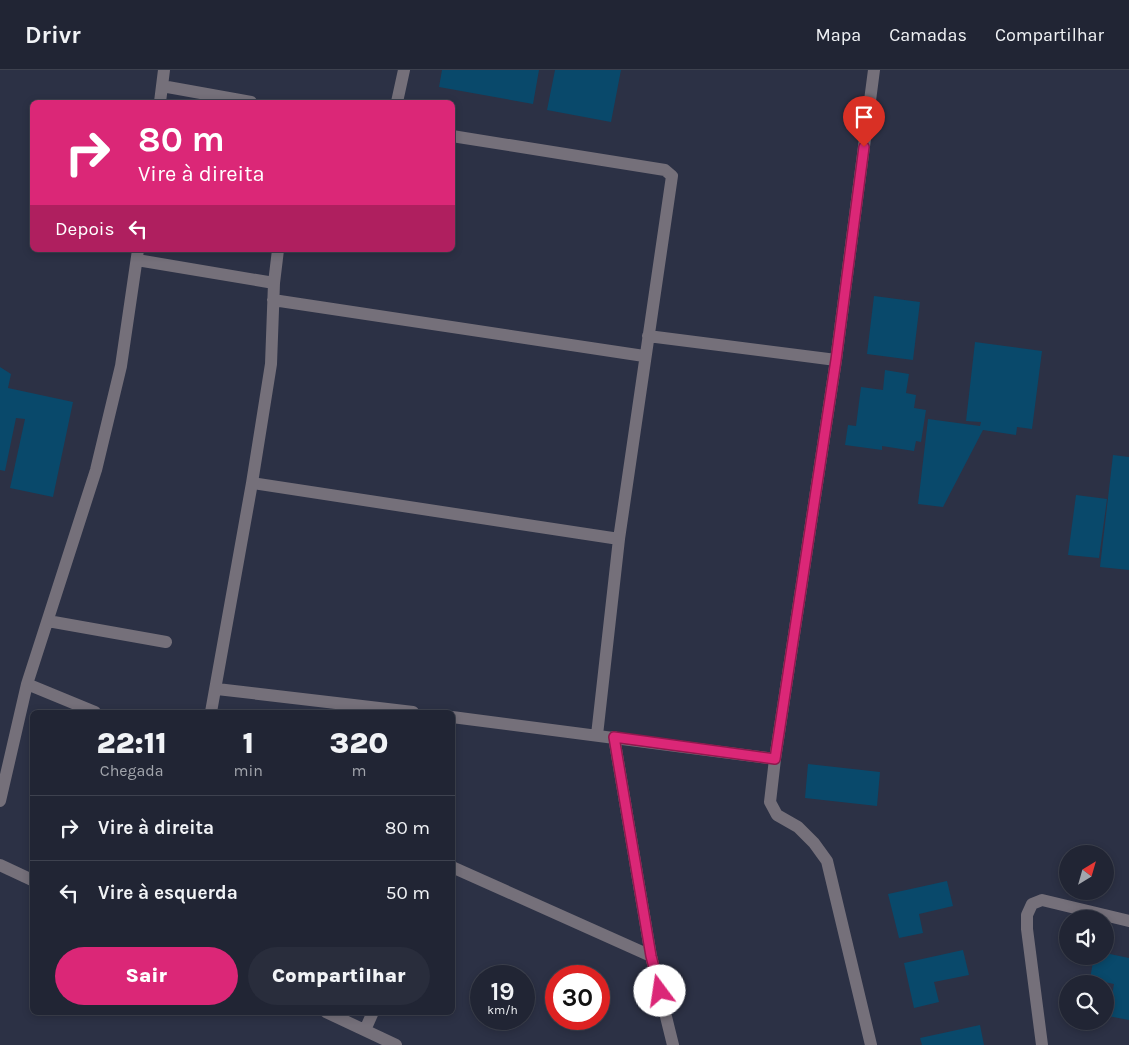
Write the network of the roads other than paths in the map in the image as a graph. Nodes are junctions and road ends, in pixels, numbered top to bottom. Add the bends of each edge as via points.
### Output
1 (164, 70) edge
2 (404, 70) edge
3 (874, 70) edge
4 (162, 86) junction
5 (160, 100) edge
6 (240, 100) edge
7 (397, 100) edge
8 (455, 136) edge
9 (278, 252) edge
10 (137, 255) edge
11 (274, 283) junction
12 (273, 300) junction
13 (648, 336) junction
14 (644, 356) junction
15 (836, 360) junction
16 (252, 483) junction
17 (619, 539) junction
18 (48, 621) junction
19 (166, 642) dead end
20 (26, 684) junction
21 (217, 689) junction
22 (90, 710) edge
23 (212, 710) edge
24 (396, 710) edge
25 (455, 717) edge
26 (596, 734) junction
27 (614, 737) junction
28 (775, 759) junction
29 (0, 801) edge
30 (0, 865) edge
31 (455, 868) edge
32 (30, 879) edge
33 (1129, 921) edge
34 (651, 956) junction
35 (332, 1015) edge
36 (372, 1015) edge
37 (365, 1030) junction
38 (396, 1045) edge
39 (673, 1045) edge
40 (870, 1045) edge
41 (1042, 1045) edge

1 - 4 street
2 - 7 street
3 - 15 street
4 - 5 street
4 - 6 street
8 - 13 street via 670,172 672,176
9 - 11 street
10 - 11 street
10 - 18 street via 121,366 96,470
11 - 12 street
12 - 14 street
12 - 16 street via 270,364
13 - 14 street
13 - 15 street
14 - 17 street
15 - 28 street
16 - 17 street
16 - 21 street
17 - 26 street
18 - 19 street
18 - 20 street
20 - 22 street
20 - 29 street
21 - 23 street
21 - 24 street
25 - 26 street
26 - 27 street
27 - 28 street
27 - 34 street
28 - 40 street via 770,802 777,815 798,827 827,861
30 - 32 street
31 - 34 street
33 - 41 street via 1042,900 1032,904 1027,915 1027,929
34 - 39 street
35 - 37 street
36 - 37 street
37 - 38 street

